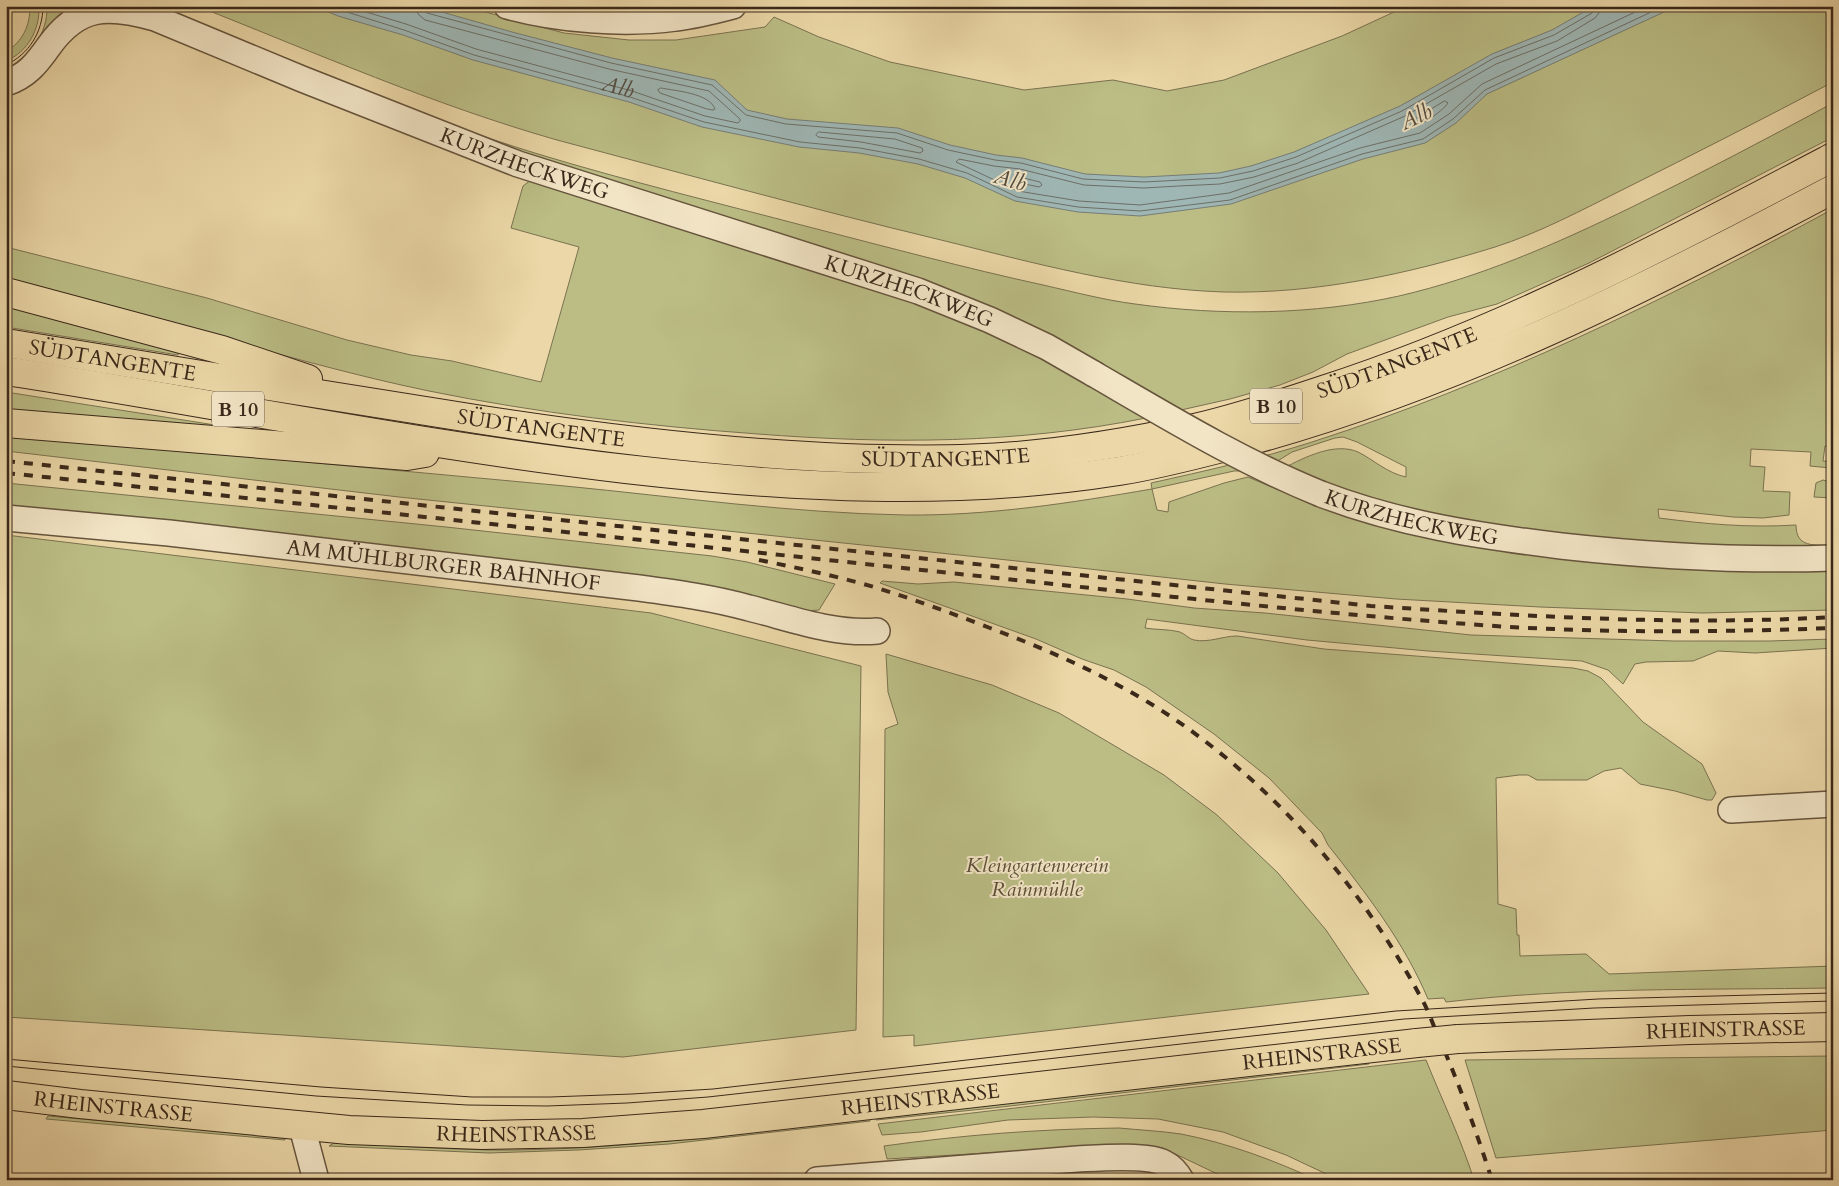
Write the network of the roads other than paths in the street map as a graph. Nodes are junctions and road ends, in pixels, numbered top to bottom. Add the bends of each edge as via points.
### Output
1 (507, 6) edge
2 (733, 6) edge
3 (6, 83) edge
4 (1833, 157) edge
5 (1833, 189) edge
6 (6, 292) edge
7 (6, 343) edge
8 (6, 371) edge
9 (390, 406) junction
10 (6, 423) edge
11 (469, 448) junction
12 (6, 518) edge
13 (1833, 558) edge
14 (877, 631) dead end
15 (1833, 804) edge
16 (1731, 810) dead end
17 (1833, 1027) edge
18 (6, 1095) edge
19 (302, 1127) junction
20 (316, 1180) edge
21 (817, 1180) edge
22 (1181, 1180) edge

1 - 2 street via 556,16 617,20 675,18
3 - 13 street, KURZHECKWEG, bridge via 39,61 64,28 77,18 114,9 155,18 518,164 918,291 990,320 1276,475 1369,511 1446,530 1622,553 1718,558
4 - 9 main road, SÜDTANGENTE / B 10 via 1638,259 1453,343 1276,406 1196,428 1106,445 1014,457 916,461 780,455 560,432
5 - 11 main road, SÜDTANGENTE / B 10 via 1661,279 1479,362 1296,428 1209,452 1123,470 1037,482 853,488 685,475
6 - 9 main road via 222,350
7 - 9 main road, SÜDTANGENTE / B 10
8 - 11 main road, SÜDTANGENTE / B 10
10 - 11 main road via 406,456
12 - 14 street, AM MÜHLBURGER BAHNHOF via 178,534 656,590 749,608 795,622 862,632
15 - 16 street
17 - 19 main road, RHEINSTRASSE, bridge via 1680,1030 1417,1043 703,1124 583,1133 482,1135
18 - 19 main road, RHEINSTRASSE
19 - 20 street
21 - 22 street via 1120,1157 1163,1162

